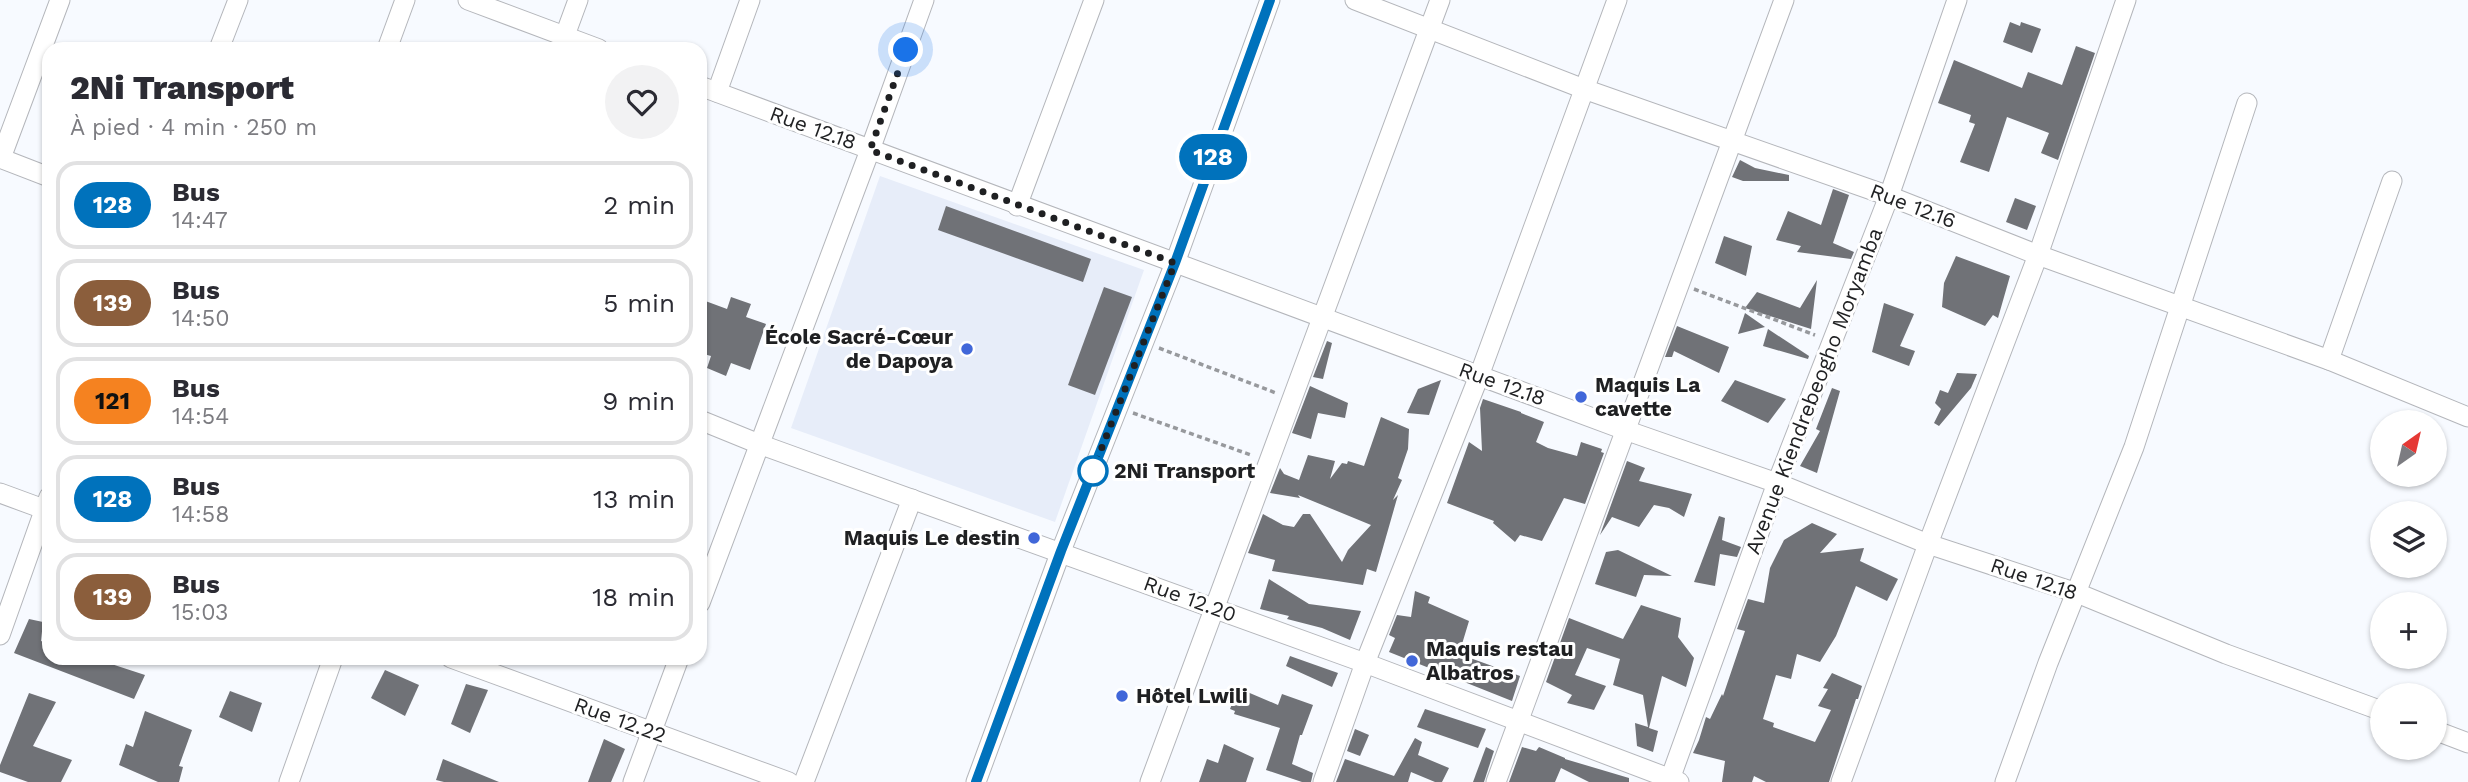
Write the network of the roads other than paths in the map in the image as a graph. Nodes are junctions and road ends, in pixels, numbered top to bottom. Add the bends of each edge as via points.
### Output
1 (61, 0) edge
2 (238, 0) edge
3 (405, 0) edge
4 (468, 0) edge
5 (578, 0) edge
6 (750, 0) edge
7 (924, 0) edge
8 (1094, 0) edge
9 (1270, 0) edge
10 (1355, 0) edge
11 (1440, 0) edge
12 (1617, 0) edge
13 (1784, 0) edge
14 (1957, 0) edge
15 (2126, 0) edge
16 (1429, 30) junction
17 (45, 42) edge
18 (222, 42) edge
19 (390, 42) edge
20 (560, 42) edge
21 (562, 42) edge
22 (42, 49) edge
23 (708, 89) edge
24 (1584, 89) junction
25 (2247, 103) dead end
26 (1733, 140) junction
27 (870, 150) junction
28 (0, 158) edge
29 (42, 174) edge
30 (2392, 181) dead end
31 (1889, 196) junction
32 (1017, 206) junction
33 (2038, 255) junction
34 (1175, 263) junction
35 (2181, 306) junction
36 (1322, 318) junction
37 (2329, 360) junction
38 (1479, 376) junction
39 (2468, 417) edge
40 (707, 423) edge
41 (1625, 430) junction
42 (759, 444) junction
43 (1777, 483) junction
44 (0, 492) edge
45 (912, 499) junction
46 (42, 505) edge
47 (42, 520) edge
48 (1928, 544) junction
49 (1061, 551) junction
50 (707, 584) edge
51 (2077, 593) junction
52 (1214, 608) junction
53 (0, 635) edge
54 (1365, 663) junction
55 (331, 665) edge
56 (676, 665) edge
57 (504, 667) edge
58 (2370, 707) edge
59 (1518, 720) junction
60 (652, 732) junction
61 (2447, 735) edge
62 (2468, 743) edge
63 (1673, 781) edge
64 (289, 782) edge
65 (634, 782) edge
66 (789, 782) edge
67 (804, 782) edge
68 (976, 782) edge
69 (1150, 782) edge
70 (1323, 782) edge
71 (1496, 782) edge
72 (1841, 782) edge
73 (2005, 782) edge

1 - 17 street
2 - 18 street
3 - 19 street
4 - 20 street
5 - 21 street
6 - 23 street
7 - 27 street
8 - 32 street
9 - 34 street
10 - 16 street, Rue 12.16
11 - 16 street
12 - 24 street
13 - 26 street
14 - 31 street, Avenue Kiendrebeogho Moryamba
15 - 33 street
16 - 24 street, Rue 12.16
16 - 36 street
22 - 28 street
23 - 27 street, Rue 12.18
24 - 26 street, Rue 12.16
24 - 38 street
25 - 35 street
26 - 31 street, Rue 12.16
26 - 41 street
27 - 32 street, Rue 12.18
27 - 42 street
28 - 29 street
30 - 37 street
31 - 33 street, Rue 12.16
31 - 43 street, Avenue Kiendrebeogho Moryamba
32 - 34 street, Rue 12.18
33 - 35 street, Rue 12.16
33 - 48 street
34 - 36 street, Rue 12.18
34 - 49 street
35 - 37 street, Rue 12.16
35 - 51 street via 2134,447
36 - 38 street, Rue 12.18
36 - 52 street
37 - 39 street, Rue 12.16
38 - 41 street, Rue 12.18
38 - 54 street
40 - 42 street, Rue 12.20
41 - 43 street, Rue 12.18
41 - 59 street
42 - 45 street, Rue 12.20
42 - 50 street
43 - 48 street, Rue 12.18
43 - 63 street, Avenue Kiendrebeogho Moryamba
44 - 46 street
45 - 49 street, Rue 12.20
45 - 67 street
47 - 53 street
48 - 51 street, Rue 12.18
48 - 72 street
49 - 52 street, Rue 12.20
49 - 68 street
51 - 58 street, Rue 12.18
51 - 73 street
52 - 54 street, Rue 12.20
52 - 69 street
54 - 59 street, Rue 12.20
54 - 70 street
55 - 64 street
56 - 60 street
57 - 60 street, Rue 12.22
59 - 63 street, Rue 12.20
59 - 71 street
60 - 65 street
60 - 66 street, Rue 12.22
61 - 62 street

